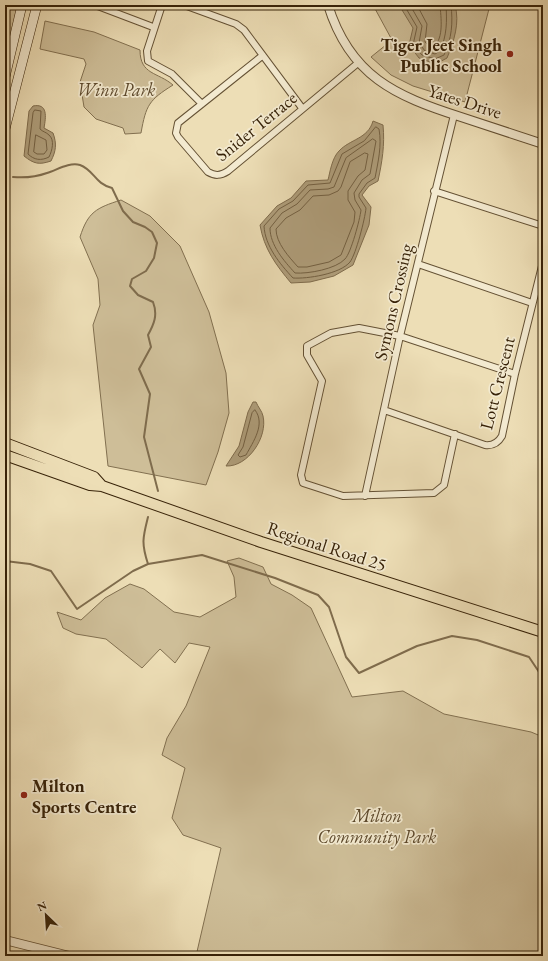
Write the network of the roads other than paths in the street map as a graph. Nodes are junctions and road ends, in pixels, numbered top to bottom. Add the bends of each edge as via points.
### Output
1 (22, 5) edge
2 (37, 5) edge
3 (94, 5) edge
4 (162, 5) edge
5 (184, 5) edge
6 (328, 5) edge
7 (153, 27) junction
8 (262, 56) junction
9 (358, 63) junction
10 (5, 77) edge
11 (202, 104) junction
12 (302, 108) junction
13 (454, 115) junction
14 (5, 129) edge
15 (543, 144) edge
16 (434, 191) junction
17 (543, 226) edge
18 (543, 262) edge
19 (418, 264) junction
20 (532, 303) junction
21 (400, 336) junction
22 (515, 374) junction
23 (384, 410) junction
24 (455, 434) junction
25 (5, 443) edge
26 (5, 455) edge
27 (102, 486) junction
28 (365, 496) junction
29 (543, 632) edge
30 (5, 940) edge
31 (69, 956) edge

1 - 10 main road
2 - 14 main road
3 - 7 street
4 - 7 street
5 - 8 street via 236,24 250,36
6 - 9 street, Yates Drive via 334,26
7 - 11 street via 147,51 148,61 172,74
8 - 11 street, Snider Terrace
8 - 12 street
9 - 12 street, Snider Terrace
9 - 13 street, Yates Drive via 376,79 405,97
11 - 12 street, Snider Terrace via 178,123 176,132 208,172 218,176 228,171
13 - 15 street, Yates Drive
13 - 16 street, Symons Crossing
16 - 17 street
16 - 19 street, Symons Crossing
18 - 20 street, Lott Crescent
19 - 20 street
19 - 21 street, Symons Crossing
20 - 22 street, Lott Crescent
21 - 22 street
21 - 23 street, Symons Crossing
21 - 28 street via 358,328 331,333 311,342 306,350 322,381 301,475 302,481 343,496
22 - 24 street, Lott Crescent via 499,441 485,445
23 - 24 street, Lott Crescent
23 - 28 street, Symons Crossing
24 - 28 street via 442,488 427,493
25 - 27 main road, Regional Road 25 via 94,478
26 - 27 main road, Regional Road 25 via 90,485
27 - 29 main road, Regional Road 25 via 261,542
30 - 31 street

